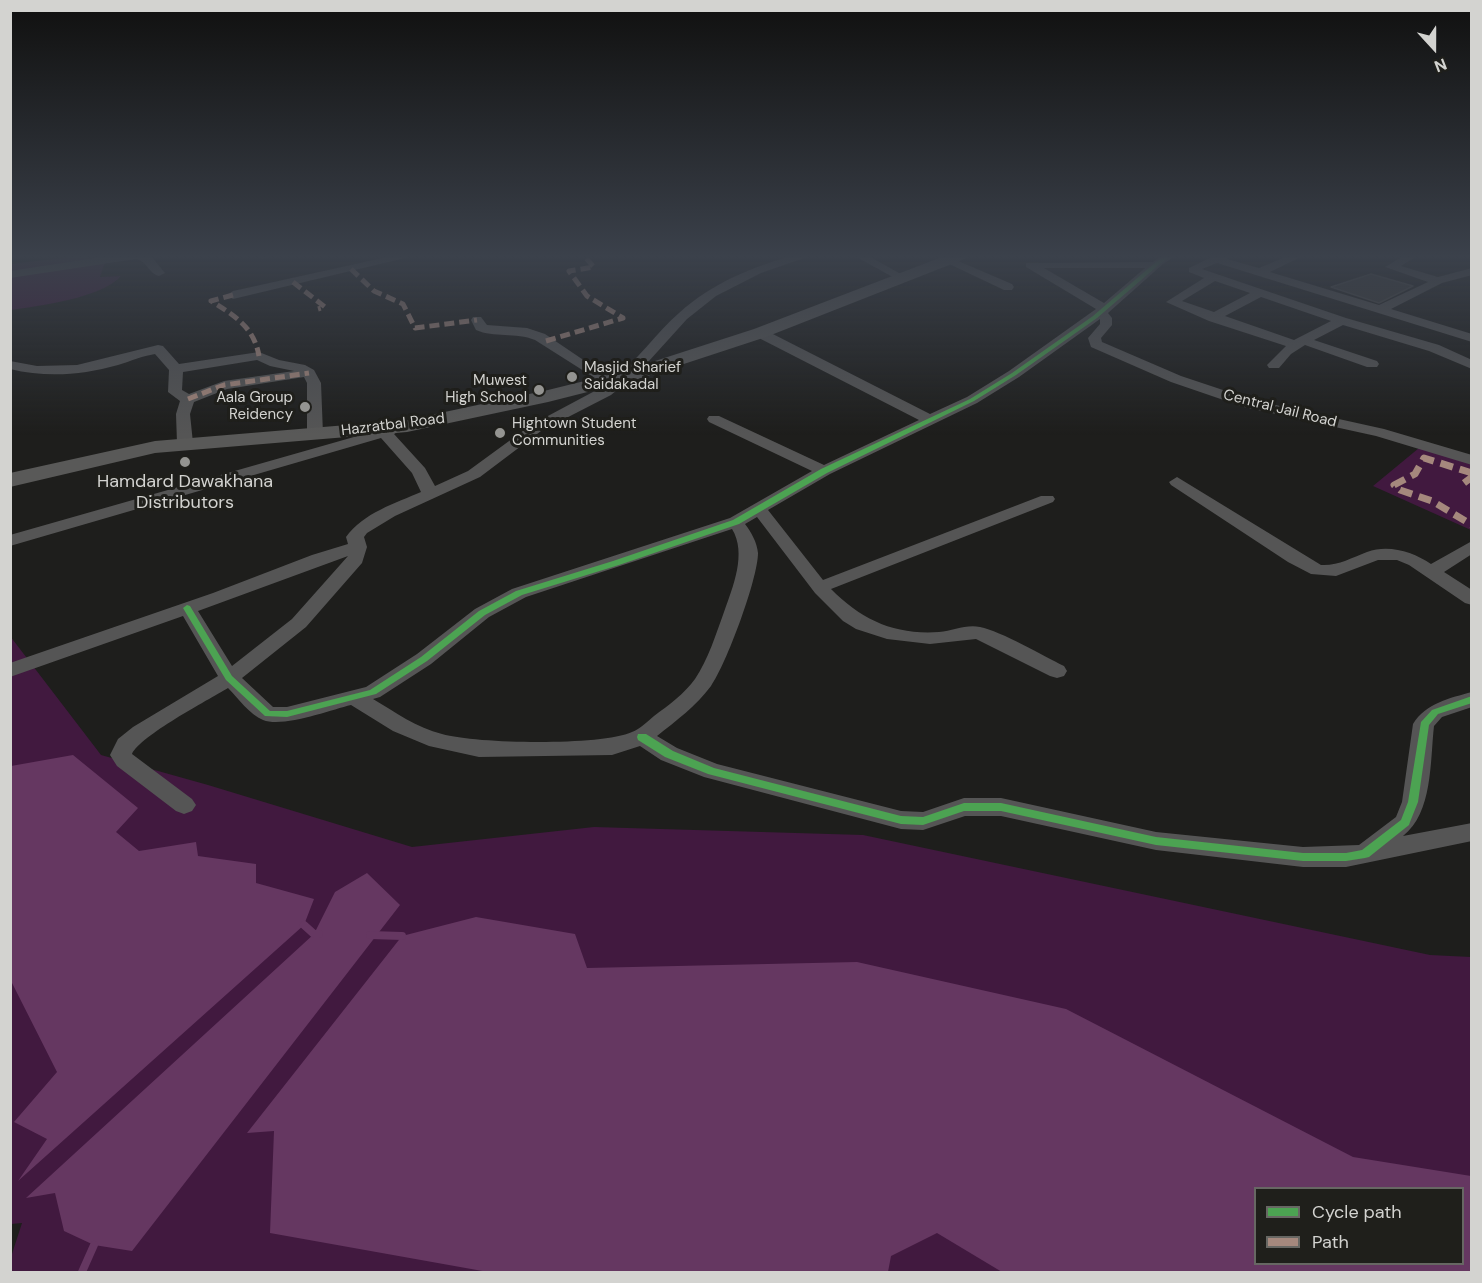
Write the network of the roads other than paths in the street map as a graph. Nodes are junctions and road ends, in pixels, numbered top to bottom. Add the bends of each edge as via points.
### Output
1 (684, 315) edge
2 (807, 315) edge
3 (1095, 315) edge
4 (1104, 315) edge
5 (1205, 315) edge
6 (1219, 315) edge
7 (1324, 315) edge
8 (1399, 315) edge
9 (1213, 318) junction
10 (477, 320) dead end
11 (1342, 321) junction
12 (760, 333) junction
13 (148, 334) dead end
14 (1472, 338) edge
15 (1300, 343) junction
16 (158, 349) junction
17 (1372, 364) dead end
18 (10, 365) edge
19 (1274, 365) dead end
20 (1472, 365) edge
21 (176, 369) junction
22 (309, 373) junction
23 (628, 376) junction
24 (607, 381) junction
25 (188, 399) junction
26 (714, 419) dead end
27 (930, 420) junction
28 (407, 426) junction
29 (384, 432) junction
30 (315, 434) junction
31 (185, 443) junction
32 (1472, 460) edge
33 (824, 471) junction
34 (10, 480) edge
35 (1176, 482) dead end
36 (431, 495) junction
37 (1047, 499) dead end
38 (759, 509) junction
39 (736, 522) junction
40 (10, 541) edge
41 (1472, 546) edge
42 (358, 547) junction
43 (1431, 572) junction
44 (820, 587) junction
45 (1472, 599) edge
46 (187, 609) junction
47 (10, 670) edge
48 (1057, 671) dead end
49 (229, 678) junction
50 (356, 698) junction
51 (1472, 699) edge
52 (642, 737) junction
53 (184, 805) dead end
54 (1472, 832) edge
55 (1365, 854) junction

1 - 23 street
2 - 12 main road, Hazratbal Road
3 - 27 street via 1014,374
4 - 32 street, Central Jail Road via 1106,325 1094,338 1096,344 1176,379 1249,404 1379,432
5 - 9 street
6 - 9 street
7 - 11 street
8 - 14 street
9 - 15 street
10 - 24 street via 484,330 527,332 540,337
11 - 15 street
11 - 20 street via 1434,348
12 - 23 main road, Hazratbal Road
12 - 27 street
13 - 16 street
15 - 17 street
15 - 19 street
16 - 18 street via 71,371
16 - 21 street
21 - 22 street via 259,356
21 - 25 street via 175,392
22 - 25 street via 224,385
22 - 30 street via 315,388
23 - 24 main road, Hazratbal Road
23 - 36 street via 598,398 531,431 472,474
24 - 28 main road, Hazratbal Road
25 - 31 street via 183,414
26 - 33 street
27 - 33 street
28 - 29 street
28 - 30 main road, Hazratbal Road
29 - 36 street via 419,471
29 - 40 street
30 - 31 main road, Hazratbal Road
31 - 34 main road, Hazratbal Road
33 - 38 street
35 - 43 street via 1317,570 1336,571 1386,554 1406,558
36 - 42 street via 359,529 355,537
37 - 44 street
38 - 39 street
38 - 44 street
39 - 50 street via 519,593 482,613 384,686
39 - 52 street via 749,553 726,634 704,681 687,701
41 - 43 street
42 - 46 street
42 - 49 street via 356,559 299,623
43 - 45 street
44 - 48 street via 864,626 933,639 980,633
46 - 47 street
46 - 49 street
49 - 50 street via 264,711 277,716
49 - 53 street via 141,732 122,750 125,760
50 - 52 street via 401,726 437,741 479,749 612,747
51 - 55 street via 1435,712 1424,724 1413,802 1405,822
52 - 55 street via 669,754 712,771 901,820 923,821 964,807 1001,807 1156,841 1303,857
54 - 55 street

